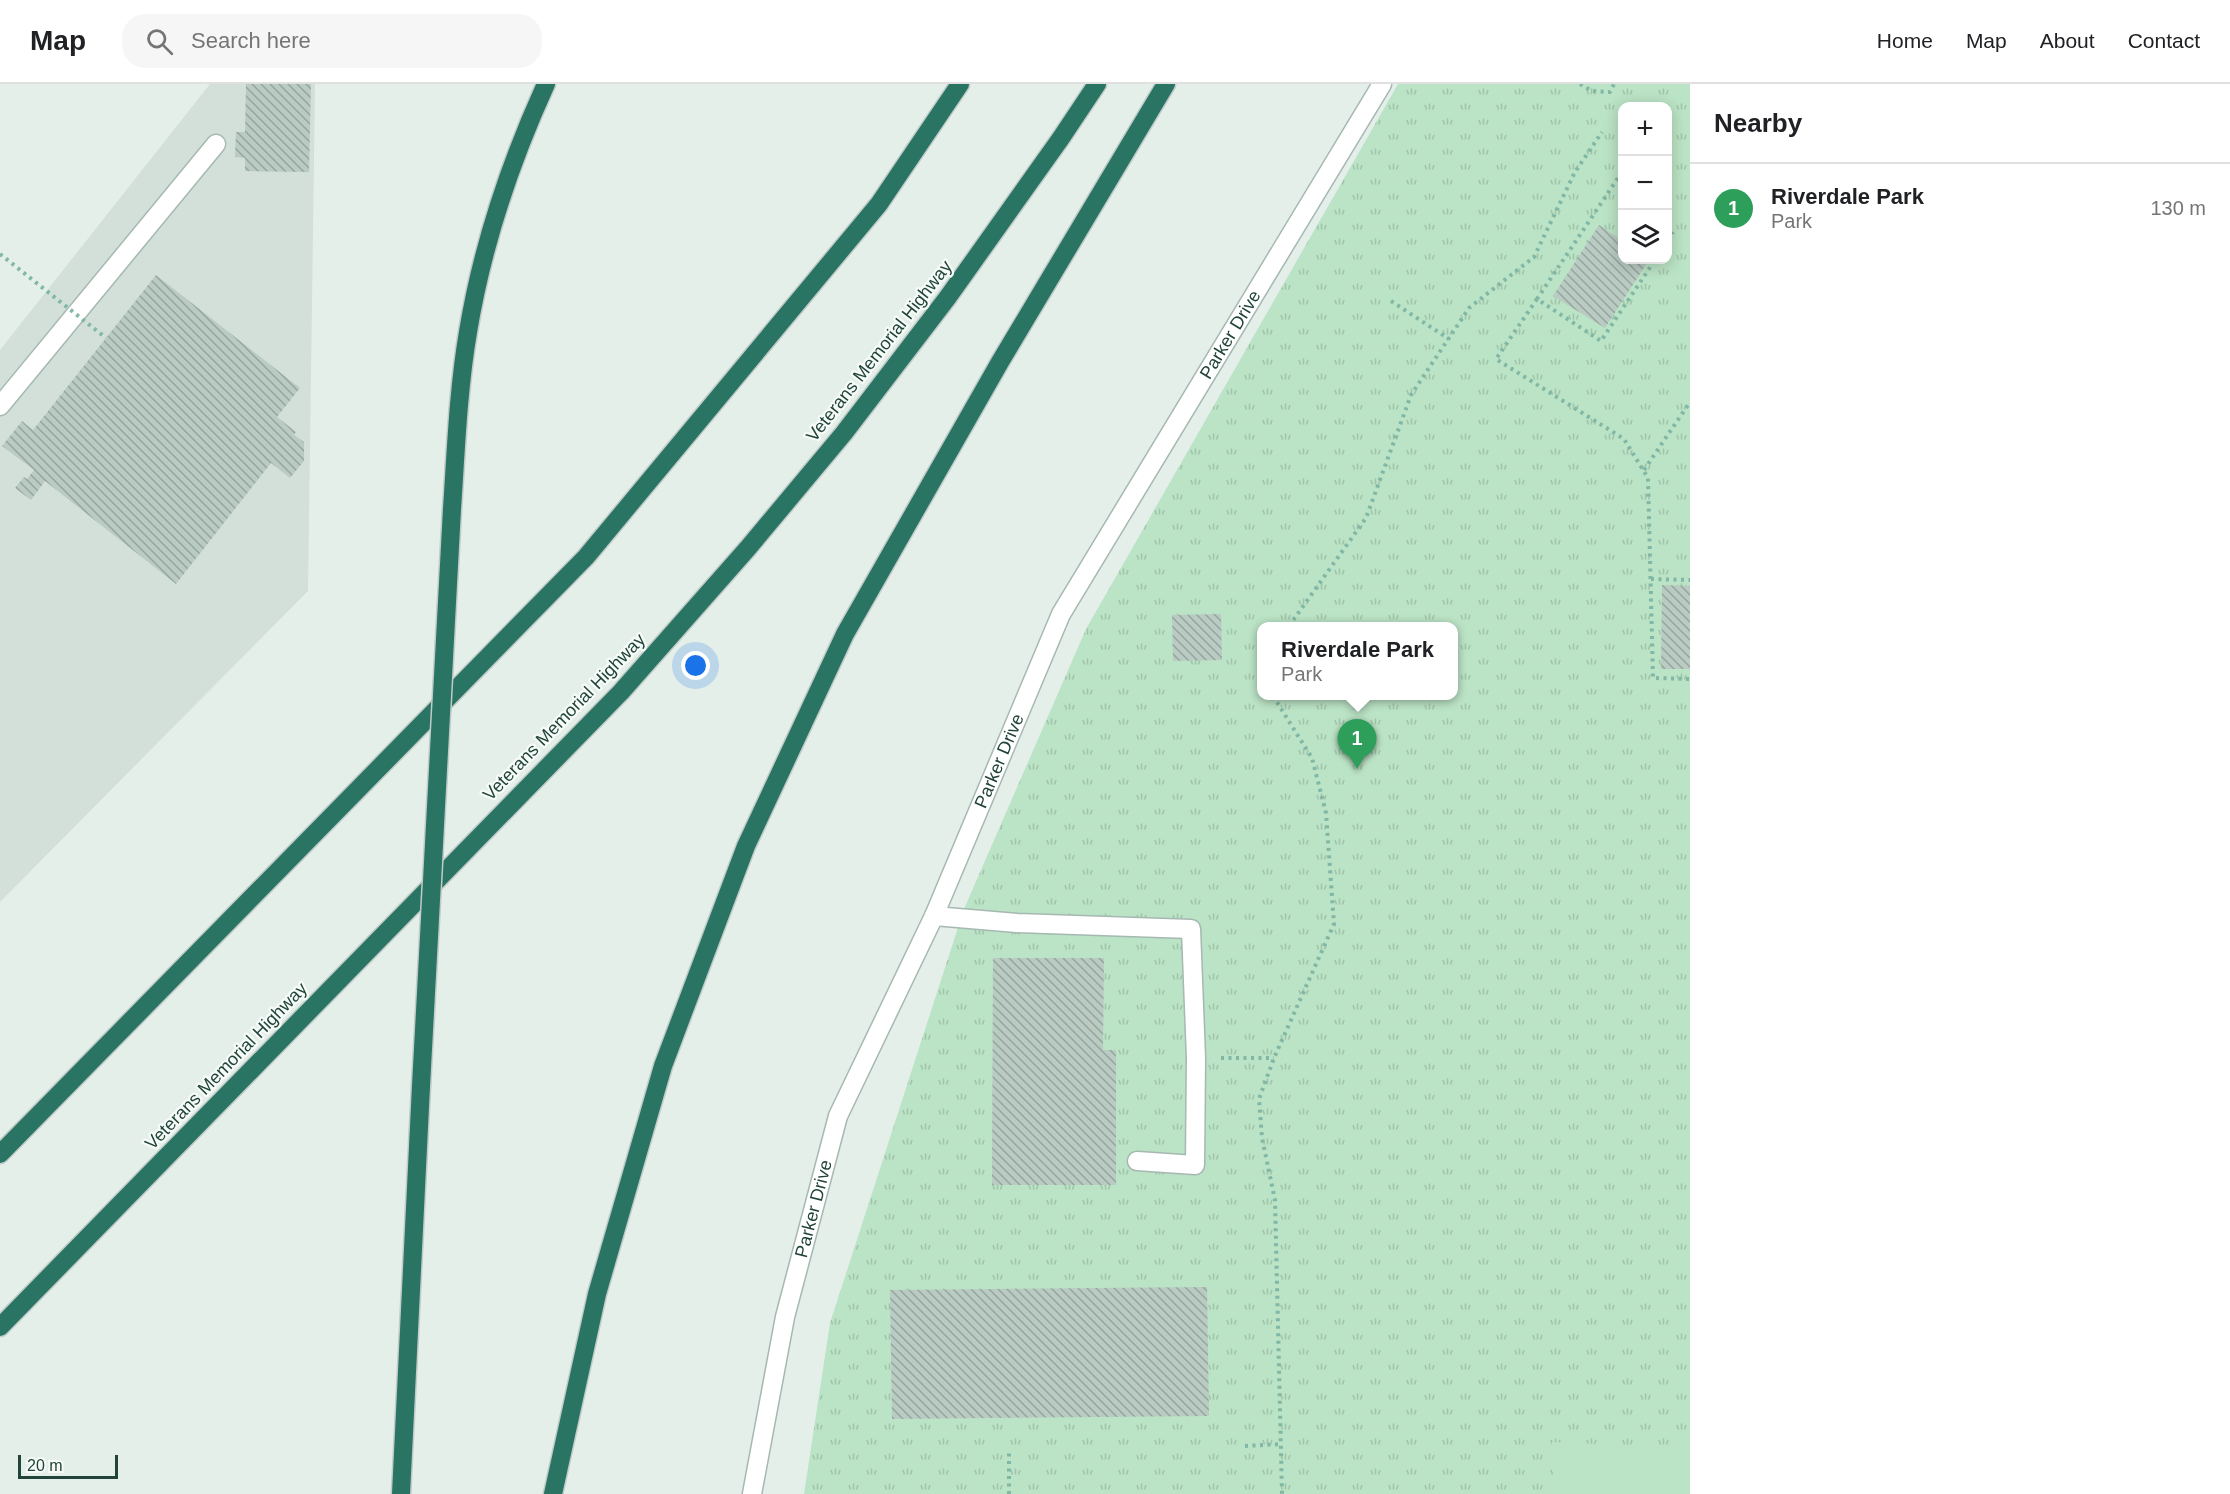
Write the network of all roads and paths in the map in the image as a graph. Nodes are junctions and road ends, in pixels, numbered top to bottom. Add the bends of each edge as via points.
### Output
1 (546, 84) edge
2 (960, 84) edge
3 (1096, 84) edge
4 (1166, 84) edge
5 (1382, 84) edge
6 (1580, 84) edge
7 (1614, 84) edge
8 (1602, 132) dead end
9 (216, 144) dead end
10 (1618, 179) edge
11 (0, 254) edge
12 (1652, 264) edge
13 (1537, 299) junction
14 (1391, 301) dead end
15 (106, 338) dead end
16 (1449, 339) junction
17 (1690, 402) edge
18 (0, 406) edge
19 (1644, 470) junction
20 (1651, 579) junction
21 (1690, 580) edge
22 (1293, 622) edge
23 (1690, 678) edge
24 (1276, 700) edge
25 (934, 916) junction
26 (1215, 1058) dead end
27 (1274, 1058) junction
28 (0, 1154) edge
29 (1137, 1161) dead end
30 (0, 1327) edge
31 (1282, 1444) junction
32 (1245, 1446) dead end
33 (1009, 1449) dead end
34 (400, 1494) edge
35 (553, 1494) edge
36 (752, 1494) edge
37 (1009, 1494) edge
38 (1282, 1494) edge

1 - 34 highway, bridge via 516,156 480,274 460,393
2 - 28 highway via 879,204 586,557
3 - 30 highway, Veterans Memorial Highway via 948,297 844,433 748,548 621,692
4 - 35 highway via 1000,362 845,634 746,846 663,1066 597,1294
5 - 25 street, Parker Drive via 1061,614
6 - 7 path via 1592,91 1610,92
8 - 16 path via 1575,172 1534,258 1470,308
9 - 18 street
10 - 13 path
11 - 15 path, bridge
12 - 13 path via 1601,340
13 - 19 path via 1496,359 1624,439
14 - 16 path
16 - 22 path via 1411,394 1366,518
17 - 19 path
19 - 20 path via 1648,478
20 - 21 path
20 - 23 path via 1653,678
24 - 27 path via 1312,758 1326,813 1334,924
25 - 29 street via 1191,929 1195,1165
25 - 36 street, Parker Drive via 838,1116 785,1317
26 - 27 path
27 - 31 path via 1259,1100 1262,1138 1275,1200
31 - 32 path
31 - 38 path
33 - 37 path

